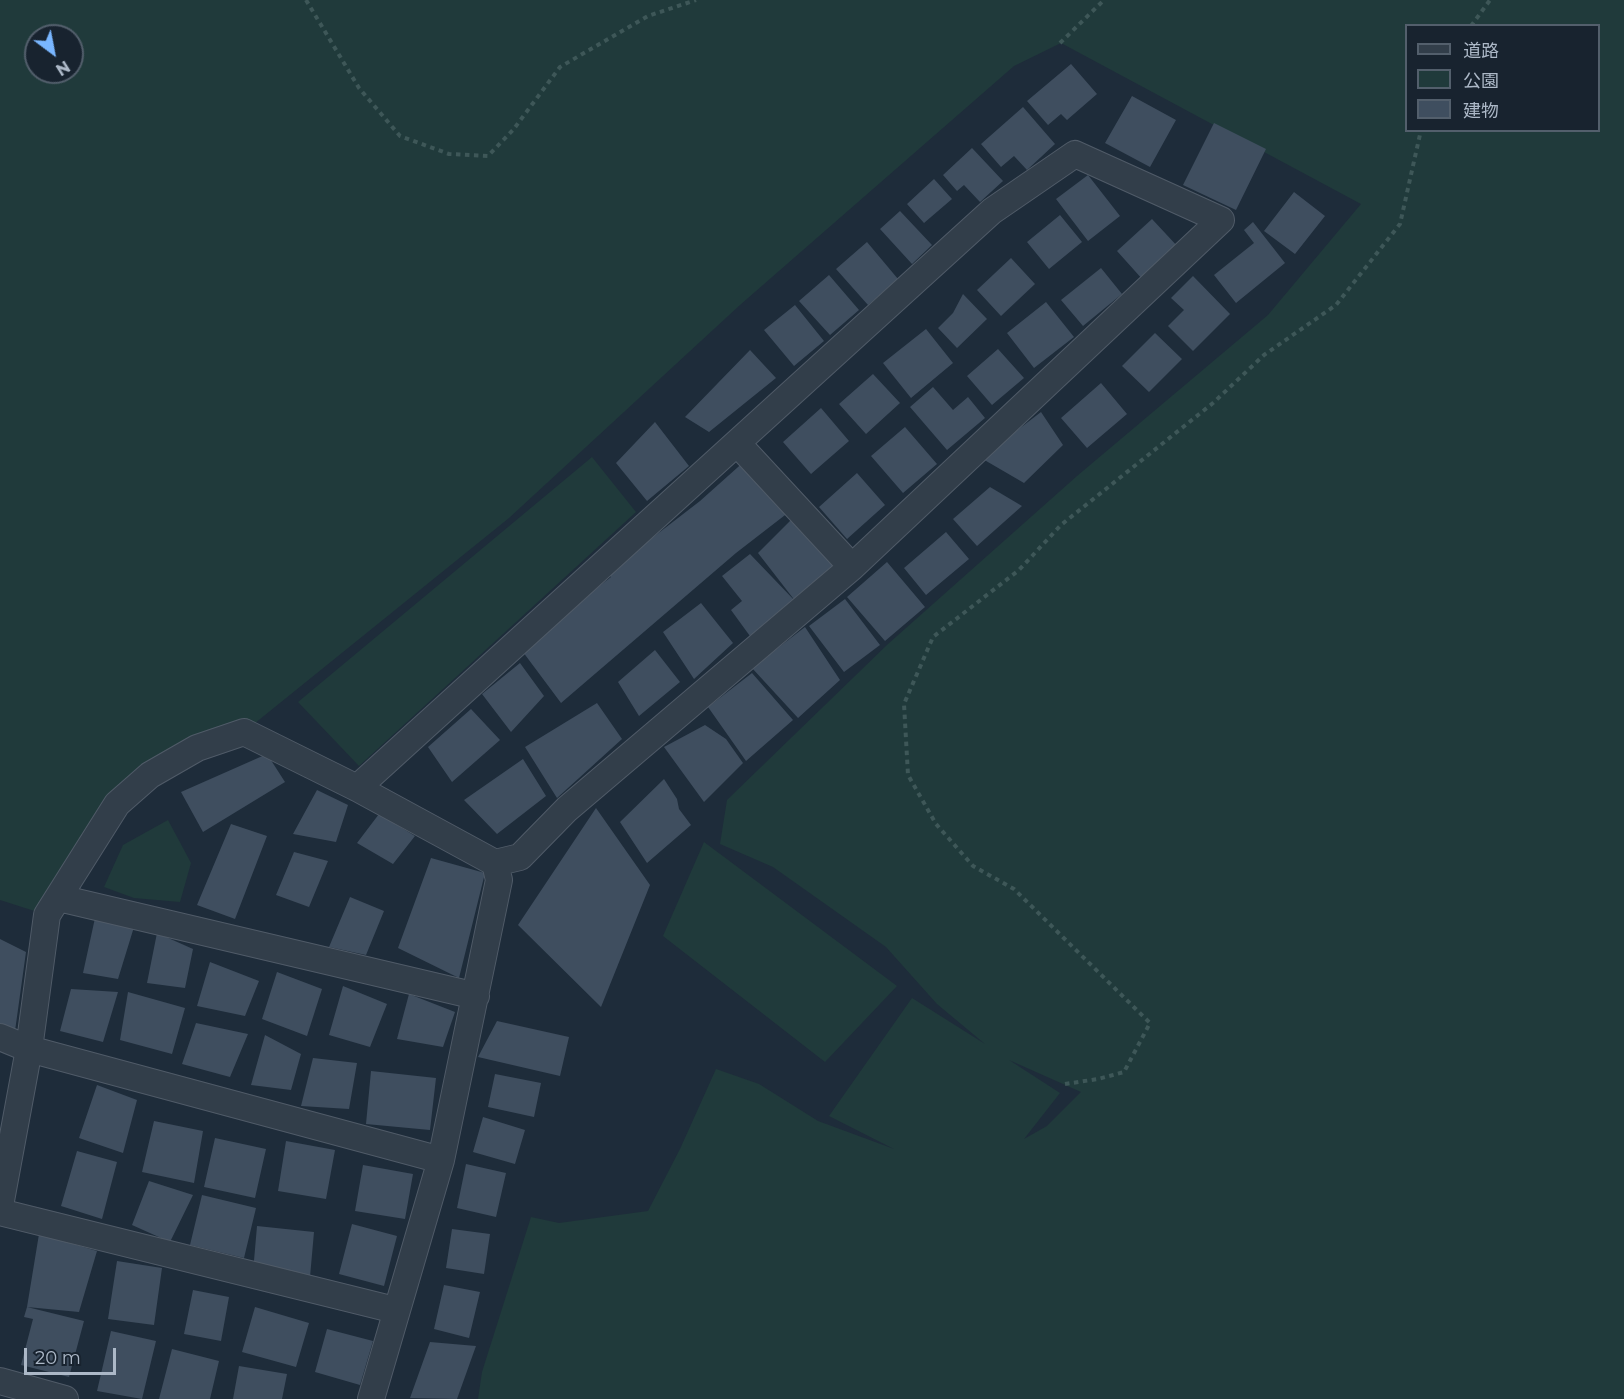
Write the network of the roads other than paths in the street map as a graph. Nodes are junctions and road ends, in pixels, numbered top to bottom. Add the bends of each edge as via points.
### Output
1 (737, 443) junction
2 (852, 567) junction
3 (357, 788) junction
4 (495, 863) junction
5 (59, 898) junction
6 (476, 996) junction
7 (0, 1037) edge
8 (29, 1049) junction
9 (441, 1160) junction
10 (0, 1206) edge
11 (0, 1212) edge
12 (395, 1310) junction
13 (0, 1381) edge
14 (65, 1399) edge
15 (371, 1399) edge

1 - 2 street
1 - 2 street via 992,212 1075,154 1221,220
1 - 3 street
2 - 4 street via 567,809 520,857
3 - 4 street
3 - 5 street via 244,732 197,748 150,775 117,804
4 - 6 street via 499,880
5 - 6 street
5 - 8 street via 47,915
6 - 9 street
7 - 8 street
8 - 9 street
8 - 10 street
9 - 12 street
11 - 12 street
12 - 15 street
13 - 14 street

